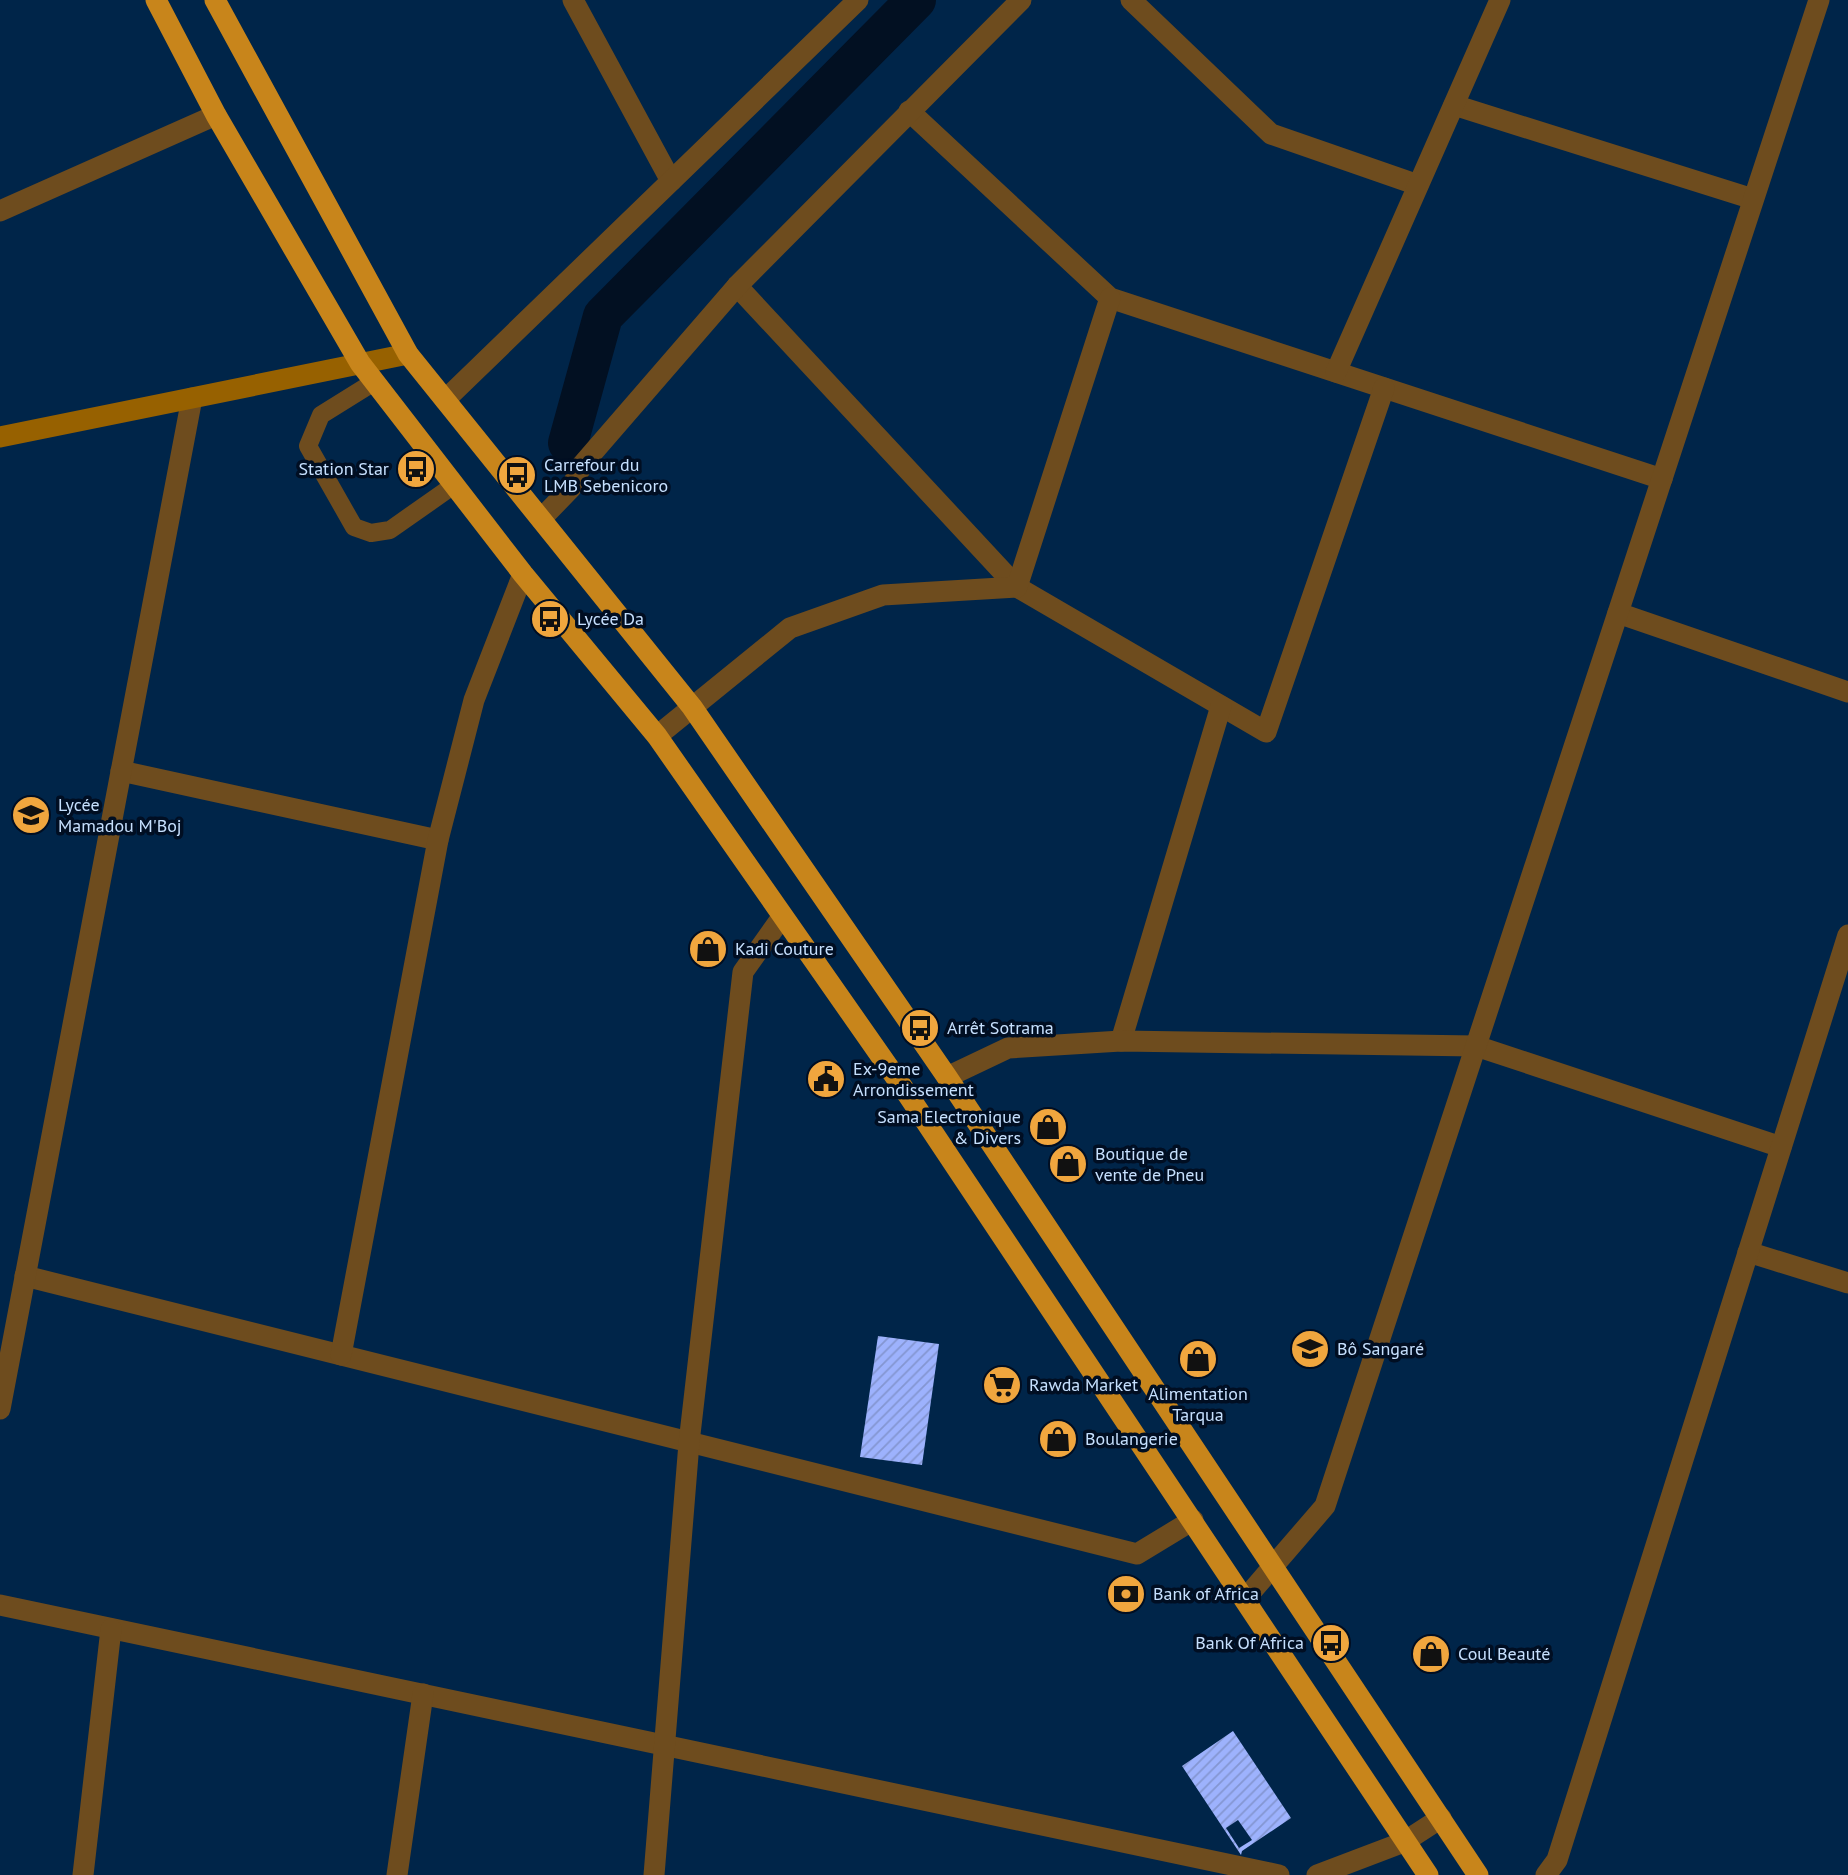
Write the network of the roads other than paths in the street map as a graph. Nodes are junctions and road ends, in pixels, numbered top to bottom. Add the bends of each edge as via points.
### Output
1 (156, 0) edge
2 (215, 0) edge
3 (573, 0) edge
4 (858, 0) edge
5 (1020, 0) edge
6 (1131, 0) edge
7 (1500, 0) edge
8 (1819, 0) edge
9 (1454, 105) junction
10 (909, 111) junction
11 (216, 115) junction
12 (671, 181) junction
13 (1418, 186) junction
14 (1753, 199) junction
15 (0, 211) edge
16 (737, 286) junction
17 (1110, 298) junction
18 (408, 354) junction
19 (360, 363) junction
20 (1336, 372) junction
21 (374, 382) junction
22 (1384, 388) junction
23 (191, 398) junction
24 (445, 400) junction
25 (0, 437) edge
26 (1662, 479) junction
27 (454, 485) junction
28 (541, 519) junction
29 (523, 573) junction
30 (1017, 587) junction
31 (1618, 614) junction
32 (1848, 692) edge
33 (1221, 706) junction
34 (692, 707) junction
35 (657, 736) junction
36 (121, 771) junction
37 (438, 839) junction
38 (782, 917) junction
39 (1848, 935) edge
40 (1121, 1041) junction
41 (1476, 1046) junction
42 (947, 1077) junction
43 (1781, 1147) junction
44 (1748, 1252) junction
45 (25, 1276) junction
46 (1848, 1283) edge
47 (341, 1355) junction
48 (0, 1409) edge
49 (690, 1443) junction
50 (1193, 1520) junction
51 (1275, 1566) junction
52 (1245, 1599) junction
53 (0, 1605) edge
54 (111, 1629) junction
55 (423, 1694) junction
56 (664, 1745) junction
57 (1441, 1818) junction
58 (1405, 1842) junction
59 (83, 1875) edge
60 (397, 1875) edge
61 (654, 1875) edge
62 (1279, 1875) edge
63 (1317, 1875) edge
64 (1428, 1875) edge
65 (1478, 1875) edge
66 (1546, 1875) edge

1 - 11 highway
2 - 18 highway
3 - 12 street
4 - 12 street
5 - 10 street
6 - 13 street via 1270,134
7 - 9 street
8 - 14 street
9 - 13 street
9 - 14 street
10 - 16 street
10 - 17 street
11 - 15 street
11 - 19 highway
12 - 24 street
13 - 20 street
14 - 26 street
16 - 28 street
16 - 30 street
17 - 20 street
17 - 30 street
18 - 19 street
18 - 24 highway
19 - 21 highway
19 - 23 street
20 - 22 street
21 - 27 highway
21 - 27 lane via 321,415 308,446 354,527 371,533 390,530
22 - 26 street
22 - 33 street via 1266,732
23 - 25 street
23 - 36 street
24 - 28 highway
26 - 31 street
27 - 29 highway
28 - 34 highway
29 - 35 highway
29 - 37 street via 474,700
30 - 33 street
30 - 34 street via 883,595 790,628
31 - 32 street
31 - 41 street
33 - 40 street
34 - 35 street
34 - 42 highway
35 - 38 highway
36 - 37 street
36 - 45 street
37 - 47 street
38 - 49 street via 743,972
38 - 50 highway via 908,1095
39 - 43 street
40 - 41 street
40 - 42 street via 1009,1048
41 - 43 street
41 - 51 street via 1325,1506
42 - 51 highway
43 - 44 street
44 - 46 street
44 - 66 street via 1557,1860
45 - 47 street
45 - 48 street
47 - 49 street
49 - 50 street via 1138,1554
49 - 56 street
50 - 52 highway
51 - 52 street
51 - 57 highway
52 - 58 highway
53 - 54 street
54 - 55 street
54 - 59 street
55 - 56 street
55 - 60 street
56 - 61 street
56 - 62 street
57 - 58 street
57 - 65 highway
58 - 63 street
58 - 64 highway

